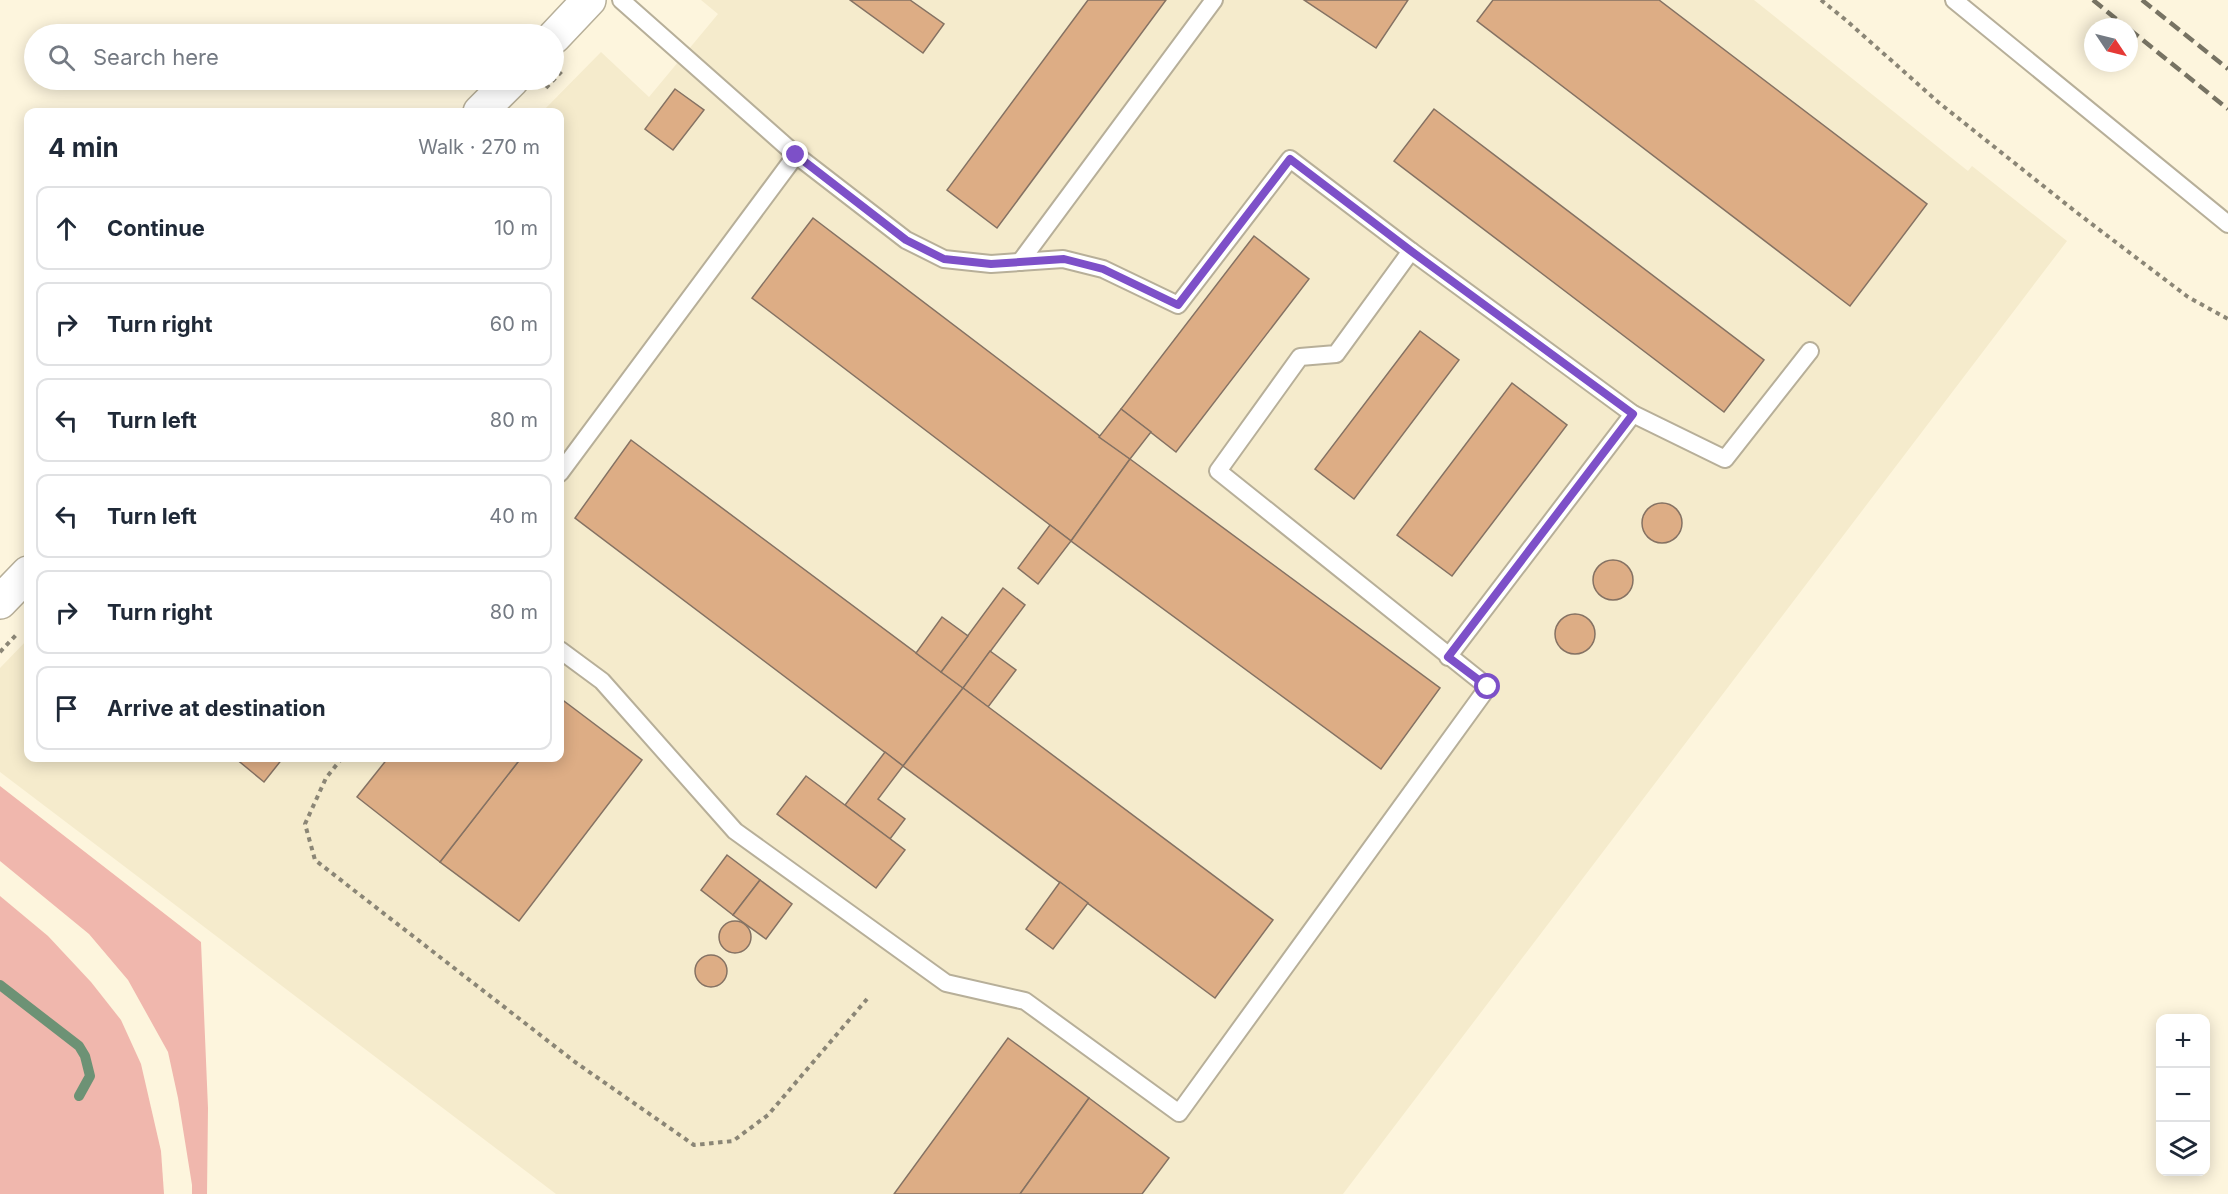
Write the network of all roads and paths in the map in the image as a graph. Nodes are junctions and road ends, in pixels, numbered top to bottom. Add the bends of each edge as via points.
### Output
1 (589, 0) edge
2 (621, 0) edge
3 (1214, 0) edge
4 (1821, 0) edge
5 (1954, 0) edge
6 (564, 26) edge
7 (502, 90) edge
8 (484, 108) edge
9 (796, 155) junction
10 (2228, 224) edge
11 (1411, 251) junction
12 (1020, 262) junction
13 (2228, 320) edge
14 (1810, 351) dead end
15 (1633, 414) junction
16 (564, 468) edge
17 (24, 577) edge
18 (0, 602) edge
19 (21, 630) dead end
20 (0, 652) edge
21 (564, 653) edge
22 (1448, 657) junction
23 (339, 762) edge
24 (867, 999) dead end

1 - 6 street
2 - 9 lane
3 - 12 lane
4 - 13 path via 1938,102 2076,212 2188,297
5 - 10 lane
7 - 8 street
9 - 12 lane via 906,240 944,259 991,264
9 - 16 lane
11 - 12 lane via 1290,159 1178,305 1103,269 1064,259
11 - 15 lane
11 - 22 lane via 1336,354 1300,357 1218,471
14 - 15 lane via 1725,459
15 - 22 lane
17 - 18 street
19 - 20 path
21 - 22 lane via 602,681 735,831 946,983 1025,1001 1179,1113 1488,687
23 - 24 path via 326,778 305,824 315,860 576,1062 694,1145 733,1141 768,1115

